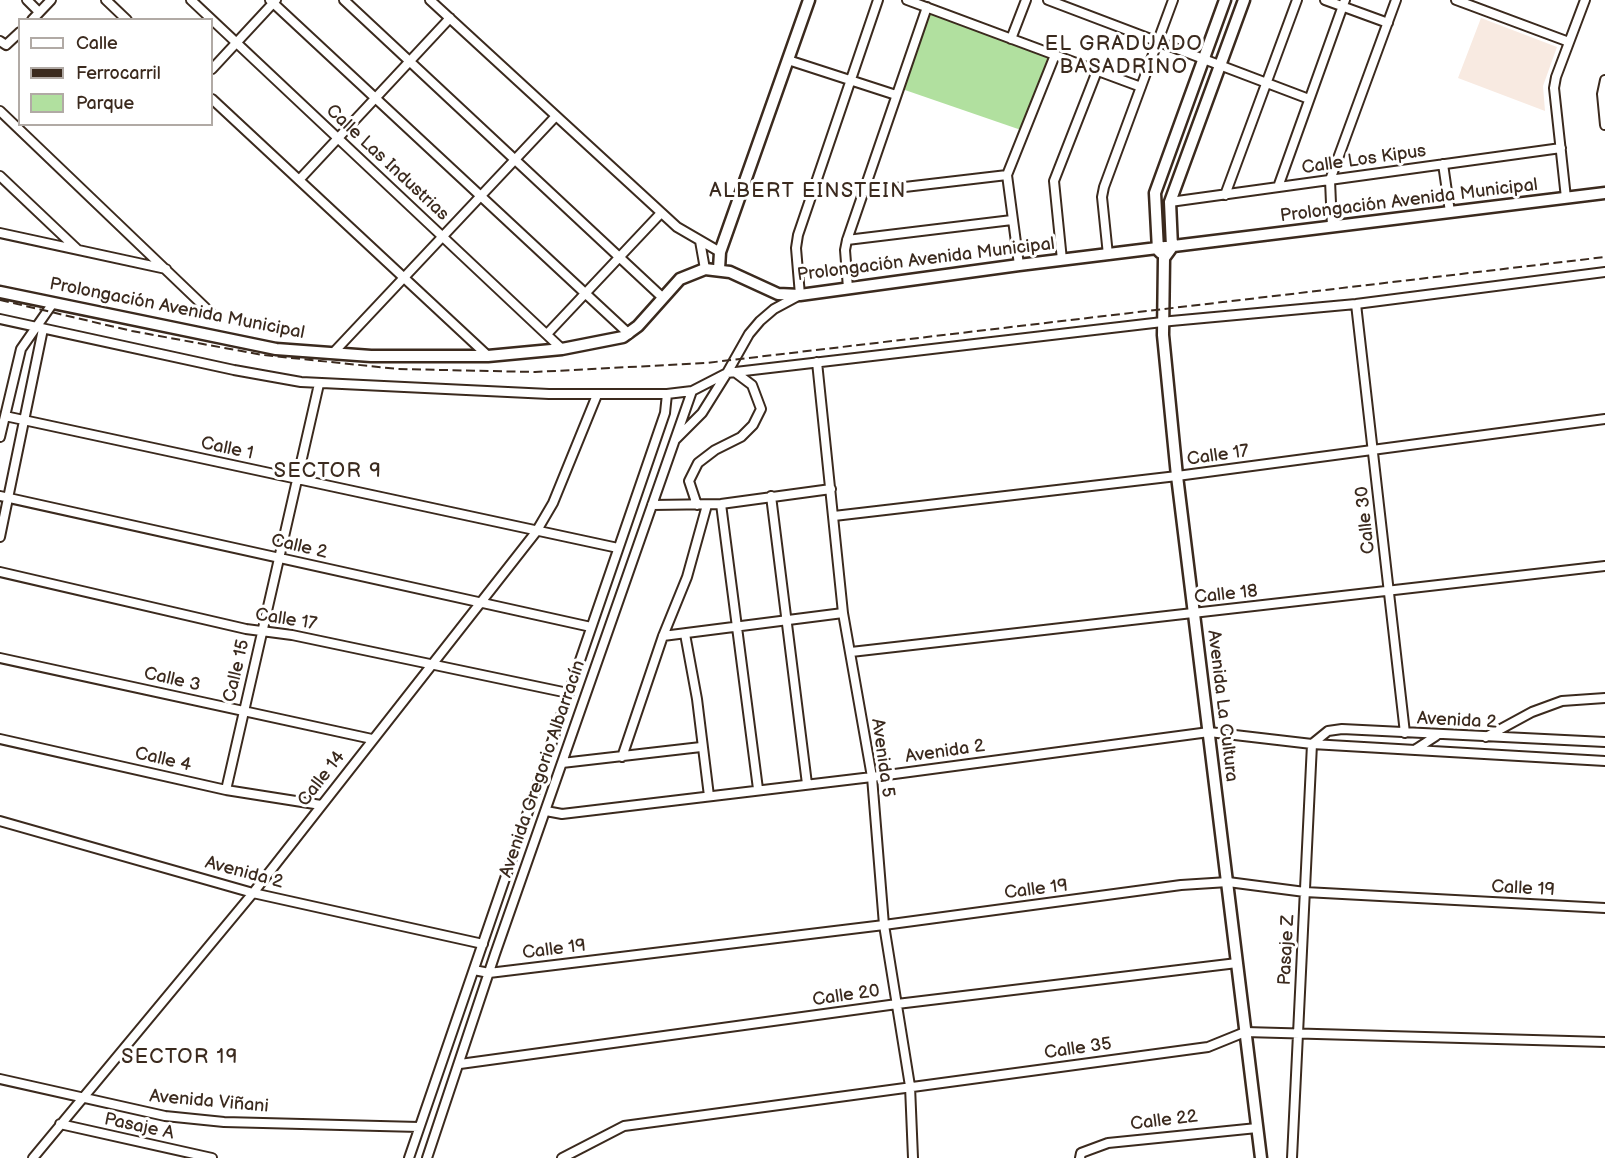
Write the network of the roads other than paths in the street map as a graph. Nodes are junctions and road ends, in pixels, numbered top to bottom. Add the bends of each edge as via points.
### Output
1 (27, 0) edge
2 (51, 0) edge
3 (106, 0) edge
4 (191, 0) edge
5 (344, 0) edge
6 (430, 0) edge
7 (809, 0) edge
8 (878, 0) edge
9 (907, 0) edge
10 (1026, 0) edge
11 (1048, 0) edge
12 (1173, 0) edge
13 (1226, 0) edge
14 (1244, 0) edge
15 (1297, 0) edge
16 (1326, 0) edge
17 (1396, 0) edge
18 (1456, 0) edge
19 (1585, 0) edge
20 (273, 1) edge
21 (1344, 3) edge
22 (927, 7) junction
23 (39, 12) junction
24 (34, 18) edge
25 (125, 18) edge
26 (210, 18) edge
27 (450, 18) junction
28 (213, 21) edge
29 (1388, 23) junction
30 (18, 33) edge
31 (1011, 39) junction
32 (236, 42) junction
33 (1157, 42) junction
34 (1569, 42) junction
35 (3, 43) edge
36 (1055, 55) junction
37 (1203, 59) junction
38 (788, 60) junction
39 (410, 61) junction
40 (1220, 65) junction
41 (213, 68) edge
42 (1098, 71) junction
43 (851, 79) junction
44 (1605, 80) edge
45 (1266, 83) junction
46 (1141, 87) junction
47 (896, 95) junction
48 (375, 98) junction
49 (1308, 99) junction
50 (213, 100) edge
51 (0, 111) edge
52 (556, 116) junction
53 (1605, 124) edge
54 (338, 138) junction
55 (1561, 147) junction
56 (515, 159) junction
57 (1443, 164) junction
58 (1007, 175) junction
59 (0, 176) edge
60 (298, 180) junction
61 (1330, 180) junction
62 (1278, 187) junction
63 (862, 192) junction
64 (1605, 193) edge
65 (1225, 195) junction
66 (480, 196) junction
67 (1566, 198) junction
68 (1170, 202) junction
69 (1450, 212) junction
70 (661, 213) junction
71 (1012, 220) junction
72 (1332, 227) junction
73 (0, 233) edge
74 (443, 236) junction
75 (846, 240) junction
76 (700, 241) junction
77 (1172, 248) junction
78 (79, 251) junction
79 (720, 252) junction
80 (1161, 254) junction
81 (1108, 255) junction
82 (620, 257) junction
83 (1062, 260) junction
84 (1019, 265) junction
85 (705, 268) junction
86 (719, 269) junction
87 (167, 270) junction
88 (1605, 272) edge
89 (404, 278) junction
90 (848, 288) junction
91 (0, 292) edge
92 (586, 293) junction
93 (800, 295) junction
94 (662, 297) junction
95 (53, 303) junction
96 (1356, 304) junction
97 (211, 313) dead end
98 (0, 319) edge
99 (1162, 322) junction
100 (39, 328) junction
101 (547, 334) junction
102 (629, 334) junction
103 (562, 349) junction
104 (333, 353) junction
105 (488, 356) junction
106 (817, 362) junction
107 (732, 373) junction
108 (319, 384) junction
109 (692, 391) junction
110 (597, 394) junction
111 (667, 394) junction
112 (5, 416) junction
113 (1605, 419) edge
114 (24, 420) junction
115 (0, 437) edge
116 (676, 438) junction
117 (1373, 450) junction
118 (1177, 476) junction
119 (297, 480) junction
120 (831, 489) junction
121 (771, 496) junction
122 (4, 497) edge
123 (721, 504) junction
124 (697, 505) junction
125 (707, 505) junction
126 (652, 506) junction
127 (834, 516) junction
128 (536, 532) junction
129 (0, 537) edge
130 (618, 548) junction
131 (278, 558) junction
132 (1605, 566) edge
133 (0, 572) edge
134 (1389, 591) junction
135 (479, 603) junction
136 (843, 613) junction
137 (1194, 613) junction
138 (787, 621) junction
139 (591, 627) junction
140 (737, 628) junction
141 (262, 630) junction
142 (685, 634) junction
143 (663, 636) junction
144 (851, 652) junction
145 (0, 658) edge
146 (429, 665) junction
147 (568, 693) junction
148 (1605, 698) edge
149 (244, 712) junction
150 (1209, 732) junction
151 (1405, 733) junction
152 (1436, 736) junction
153 (1486, 737) junction
154 (0, 739) edge
155 (372, 739) junction
156 (1605, 742) edge
157 (1312, 744) junction
158 (700, 747) junction
159 (1416, 749) junction
160 (622, 757) junction
161 (1605, 761) edge
162 (562, 764) junction
163 (872, 777) junction
164 (807, 784) junction
165 (758, 789) junction
166 (226, 790) junction
167 (709, 796) junction
168 (321, 805) junction
169 (546, 811) junction
170 (0, 821) edge
171 (1228, 882) junction
172 (1305, 892) junction
173 (253, 893) junction
174 (1605, 908) edge
175 (884, 925) junction
176 (483, 944) junction
177 (1237, 963) junction
178 (474, 970) junction
179 (489, 973) junction
180 (897, 1004) junction
181 (1245, 1032) junction
182 (1298, 1034) junction
183 (1605, 1042) edge
184 (459, 1064) junction
185 (0, 1079) edge
186 (910, 1086) junction
187 (82, 1097) junction
188 (60, 1124) junction
189 (419, 1127) junction
190 (1257, 1128) junction
191 (33, 1158) edge
192 (212, 1158) edge
193 (409, 1158) edge
194 (428, 1158) edge
195 (562, 1158) edge
196 (913, 1158) edge
197 (1080, 1158) edge
198 (1261, 1158) edge
199 (1292, 1158) edge

1 - 23 street
2 - 23 street
3 - 25 street
4 - 26 street, Calle Las Industrias
5 - 39 street
6 - 27 street
7 - 38 main road
8 - 43 street
9 - 22 street
10 - 31 street
11 - 33 street
12 - 33 street
13 - 37 main road, Avenida La Cultura
14 - 40 main road
15 - 45 street
16 - 21 street
17 - 29 street
18 - 34 street
19 - 34 street
20 - 32 street
20 - 48 street
21 - 29 street
21 - 49 street
22 - 31 street
22 - 47 street
23 - 24 street
27 - 39 street
27 - 52 street
28 - 32 street, Calle Las Industrias
29 - 61 street
30 - 35 street
31 - 36 street
32 - 41 street
32 - 54 street, Calle Las Industrias
33 - 37 street
33 - 46 street
34 - 55 street via 1554,88
36 - 42 street
36 - 58 street
37 - 40 street
37 - 80 main road, Avenida La Cultura via 1155,193
38 - 43 street
38 - 79 main road
39 - 48 street
39 - 56 street
40 - 45 street
40 - 68 main road
42 - 46 street
42 - 83 street via 1054,181
43 - 47 street
43 - 93 street via 798,235
44 - 53 street
45 - 49 street
45 - 65 street
46 - 81 street via 1102,197
47 - 63 street
48 - 54 street
48 - 66 street
49 - 62 street
50 - 60 street
51 - 87 street
52 - 56 street
52 - 70 street
54 - 60 street
54 - 74 street, Calle Las Industrias
55 - 57 street, Calle Los Kipus
55 - 67 street
56 - 66 street
56 - 82 street
57 - 61 street, Calle Los Kipus
57 - 69 street
58 - 63 street
58 - 71 street
59 - 78 street
60 - 89 street
61 - 62 street, Calle Los Kipus
61 - 72 street
62 - 65 street, Calle Los Kipus
63 - 75 street
64 - 67 main road, Prolongación Avenida Municipal
65 - 68 street, Calle Los Kipus
66 - 74 street
66 - 92 street
67 - 69 main road, Prolongación Avenida Municipal
68 - 77 main road
69 - 72 main road, Prolongación Avenida Municipal
70 - 76 street
70 - 82 street
71 - 75 street
71 - 84 street
72 - 77 main road, Prolongación Avenida Municipal
73 - 78 street
74 - 89 street
74 - 101 street, Calle Las Industrias
75 - 90 street
76 - 79 street
76 - 85 street
77 - 80 main road, Prolongación Avenida Municipal
78 - 87 street
79 - 86 main road
80 - 81 main road, Prolongación Avenida Municipal
80 - 99 main road, Avenida La Cultura
81 - 83 main road, Prolongación Avenida Municipal
82 - 92 street
82 - 94 street
83 - 84 main road, Prolongación Avenida Municipal
84 - 90 main road, Prolongación Avenida Municipal
85 - 86 main road, Prolongación Avenida Municipal
85 - 94 main road via 686,275
86 - 93 main road, Prolongación Avenida Municipal via 778,294
87 - 97 street
88 - 96 street
89 - 104 street
89 - 105 street
90 - 93 main road, Prolongación Avenida Municipal
91 - 95 main road, Prolongación Avenida Municipal
92 - 101 street
92 - 102 street
93 - 107 street via 760,321 749,334
94 - 102 main road
95 - 100 street
95 - 104 main road, Prolongación Avenida Municipal via 276,349
96 - 99 street
96 - 117 street, Calle 30
98 - 100 street
99 - 106 street
99 - 118 main road, Avenida La Cultura
100 - 108 street
100 - 112 street via 21,349
100 - 114 street
101 - 103 street, Calle Las Industrias
102 - 103 main road, Prolongación Avenida Municipal
103 - 105 main road, Prolongación Avenida Municipal
104 - 105 main road, Prolongación Avenida Municipal via 427,358
106 - 107 street
106 - 120 street, Avenida 5
107 - 109 street
107 - 116 street via 702,413
107 - 124 street via 752,385 761,409 741,437 698,463 690,481
108 - 110 street
108 - 119 street, Calle 15
109 - 111 street
109 - 116 street, Avenida Gregorio Albarracín
110 - 111 street
110 - 128 street, Calle 14 via 553,503
111 - 130 street, Avenida Gregorio Albarracín via 665,413
112 - 114 street, Calle 1
112 - 115 street
113 - 117 street, Calle 17
114 - 119 street, Calle 1
114 - 122 street
116 - 126 street, Avenida Gregorio Albarracín
117 - 118 street, Calle 17
117 - 134 street, Calle 30
118 - 127 street, Calle 17
118 - 137 main road, Avenida La Cultura
119 - 128 street, Calle 1
119 - 131 street, Calle 15
120 - 121 street
120 - 127 street, Avenida 5
121 - 123 street
121 - 138 street
122 - 129 street
122 - 131 street, Calle 2
123 - 125 street
123 - 140 street
124 - 125 street
124 - 126 street
125 - 143 street via 687,577
126 - 162 street, Avenida Gregorio Albarracín
127 - 136 street, Avenida 5
128 - 130 street, Calle 1
128 - 135 street, Calle 14
130 - 139 street, Avenida Gregorio Albarracín
131 - 135 street, Calle 2
131 - 141 street, Calle 15
132 - 134 street, Calle 18
133 - 141 street, Calle 17
134 - 137 street, Calle 18
134 - 151 street, Calle 30
135 - 139 street, Calle 2
135 - 146 street, Calle 14
136 - 138 street
136 - 144 street, Avenida 5
137 - 144 street, Calle 18
137 - 150 main road, Avenida La Cultura
138 - 140 street
138 - 164 street
139 - 147 street, Avenida Gregorio Albarracín
140 - 142 street
140 - 165 street
141 - 146 street, Calle 17
141 - 149 street, Calle 15
142 - 143 street
142 - 158 street via 697,699
143 - 160 street
144 - 163 street, Avenida 5
145 - 149 street, Calle 3
146 - 147 street, Calle 17
146 - 155 street, Calle 14
147 - 176 street, Avenida Gregorio Albarracín
148 - 153 street via 1562,701 1532,711
149 - 155 street, Calle 3
149 - 166 street, Calle 15
150 - 157 street, Avenida 2
150 - 163 street, Avenida 2
150 - 171 main road, Avenida La Cultura
151 - 152 street, Avenida 2
151 - 157 street, Avenida 2 via 1334,730
152 - 153 street, Avenida 2
152 - 159 street
153 - 156 street, Avenida 2
154 - 166 street, Calle 4
155 - 168 street, Calle 14
157 - 159 street, Avenida 2
157 - 172 street, Pasaje Z
158 - 160 street
158 - 167 street
159 - 161 street, Avenida 2
160 - 162 street
162 - 169 street, Avenida Gregorio Albarracín
163 - 164 street, Avenida 2
163 - 175 street, Avenida 5
164 - 165 street, Avenida 2
165 - 167 street, Avenida 2
166 - 168 street, Calle 4
167 - 169 street, Avenida 2 via 562,814
168 - 173 street, Calle 14
169 - 179 street, Avenida Gregorio Albarracín
170 - 173 street, Avenida 2
171 - 172 street, Calle 19
171 - 175 street, Calle 19
171 - 177 main road, Avenida La Cultura
172 - 174 street, Calle 19
172 - 182 street, Pasaje Z
173 - 176 street, Avenida 2
173 - 187 street, Calle 14
175 - 179 street, Calle 19
175 - 180 street, Avenida 5
176 - 178 street, Avenida Gregorio Albarracín
177 - 180 street, Calle 20
177 - 181 main road, Avenida La Cultura
178 - 179 street, Calle 19
178 - 189 street, Avenida Gregorio Albarracín
179 - 184 street, Avenida Gregorio Albarracín
180 - 184 street, Calle 20
180 - 186 street, Avenida 5
181 - 182 street, Calle 35
181 - 186 street, Calle 35 via 1208,1047
181 - 190 main road, Avenida La Cultura
182 - 183 street, Calle 35
182 - 199 street, Pasaje Z
184 - 194 street, Avenida Gregorio Albarracín
185 - 187 street, Avenida Viñani
186 - 195 street, Calle 35 via 624,1126
186 - 196 street, Avenida 5
187 - 188 street, Calle 14
187 - 189 street, Avenida Viñani via 165,1116 224,1122
188 - 191 street, Calle 14
188 - 192 street, Pasaje A
189 - 193 street, Avenida Gregorio Albarracín
190 - 197 street, Calle 22 via 1108,1143 1081,1153
190 - 198 main road, Avenida La Cultura

